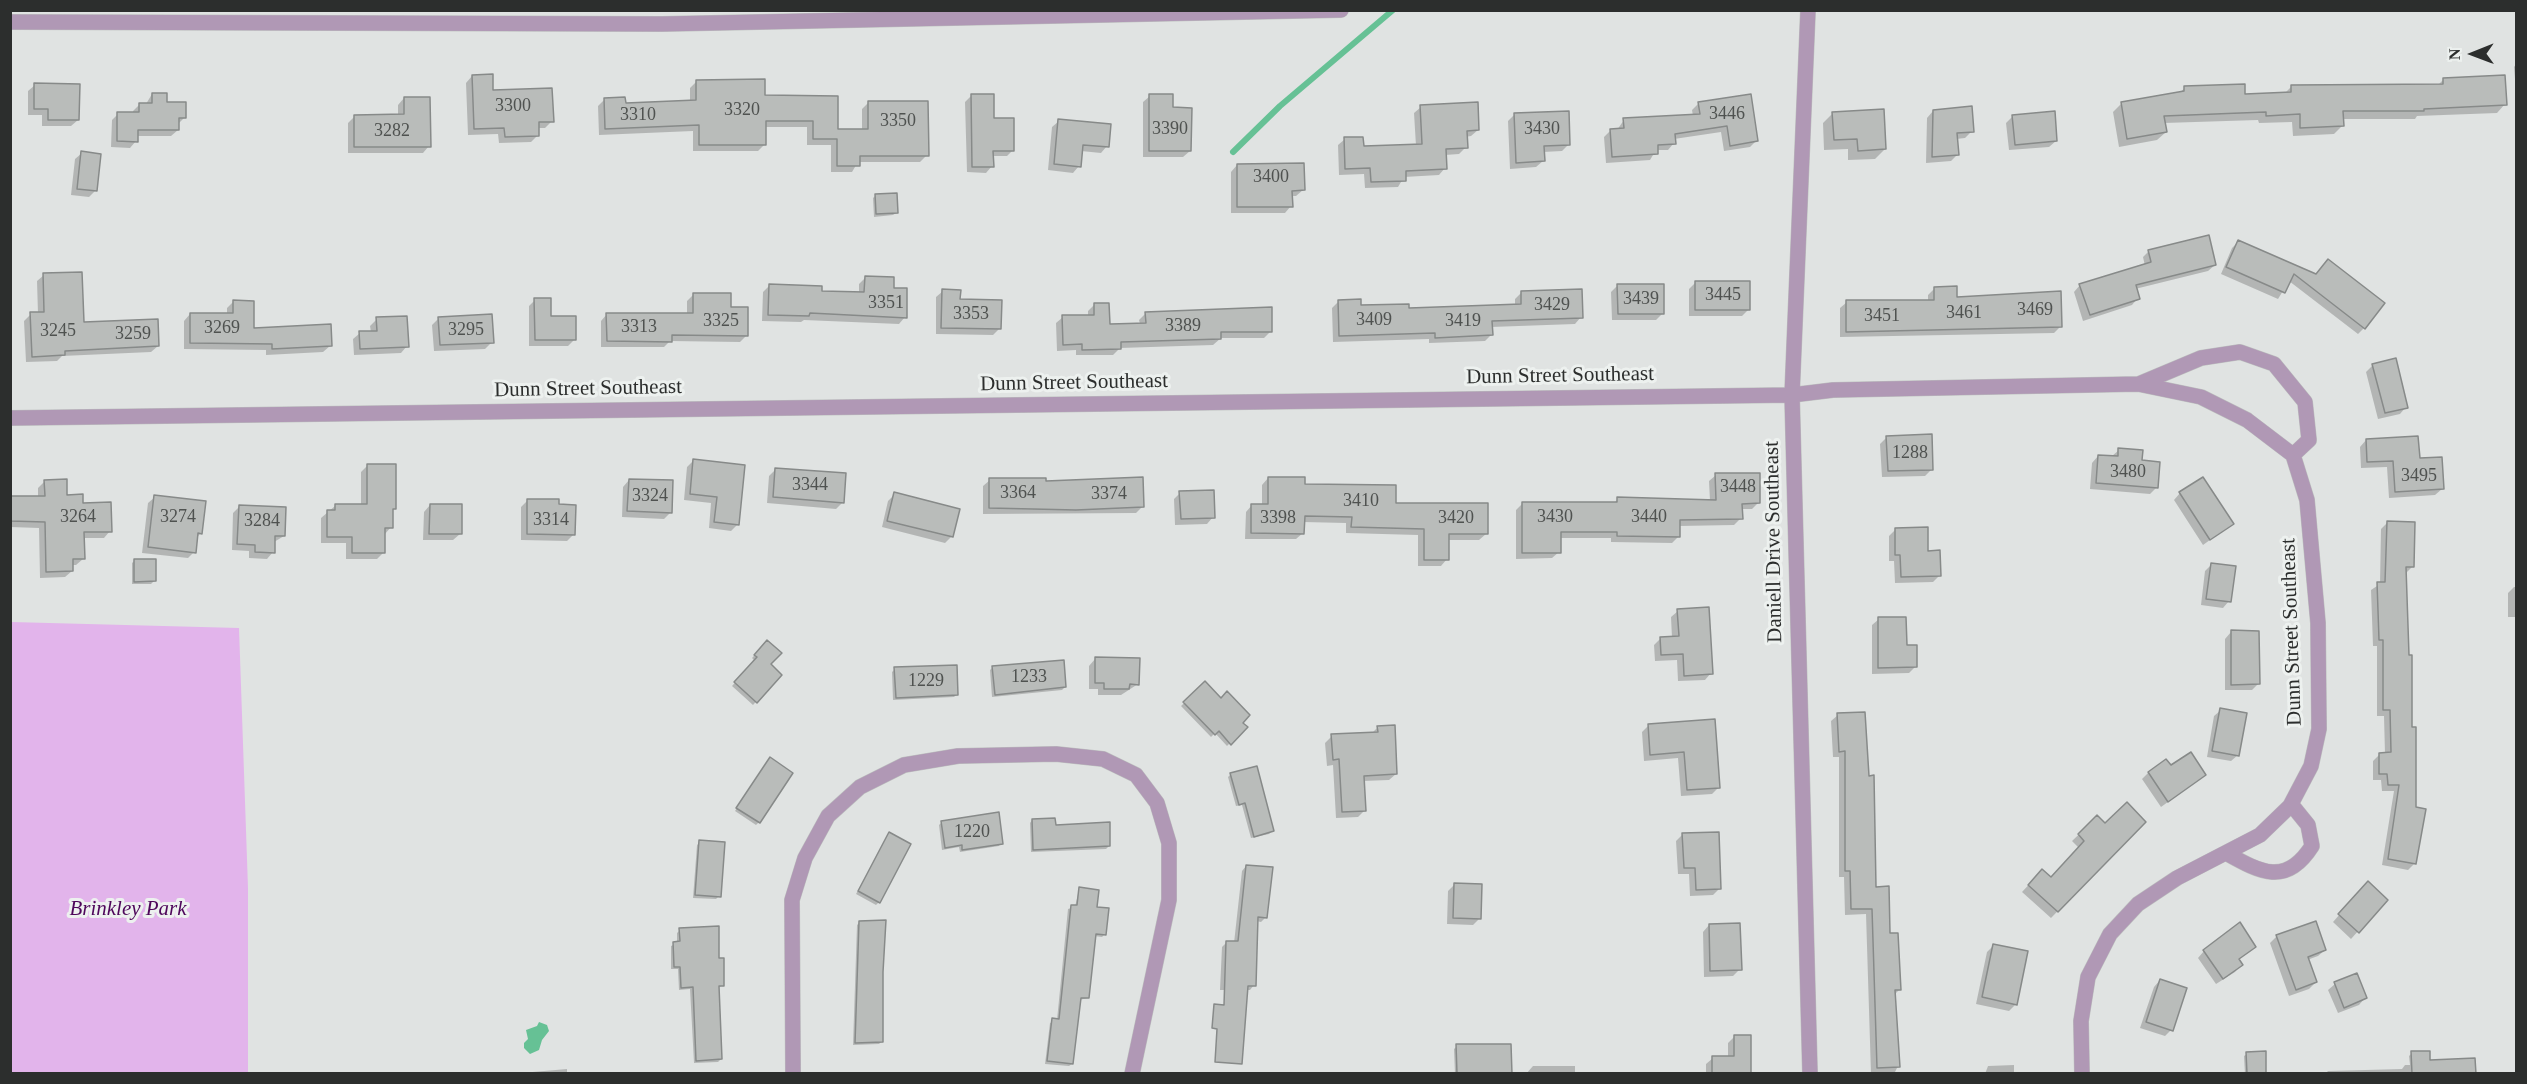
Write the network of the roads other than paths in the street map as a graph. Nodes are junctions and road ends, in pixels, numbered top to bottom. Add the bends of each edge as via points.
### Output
1 (1341, 10) edge
2 (1808, 10) edge
3 (10, 22) edge
4 (2138, 384) junction
5 (1792, 394) junction
6 (10, 418) edge
7 (2294, 455) junction
8 (2291, 804) junction
9 (2226, 853) junction
10 (793, 1074) edge
11 (1132, 1074) edge
12 (1810, 1074) edge
13 (2082, 1074) edge

1 - 3 street via 662,24
2 - 5 street, Daniell Drive Southeast
4 - 5 street, Dunn Street Southeast
4 - 7 street, Dunn Street Southeast via 2201,397 2247,420
4 - 7 street, Dunn Street Southeast via 2201,358 2240,352 2274,364 2305,402 2309,440
5 - 6 street, Dunn Street Southeast
5 - 12 street, Daniell Drive Southeast
7 - 8 street, Dunn Street Southeast via 2307,500 2318,623 2319,729 2312,766
8 - 9 street, Dunn Street Southeast via 2260,835
8 - 9 street via 2308,825 2312,846 2301,863 2283,872 2258,871
9 - 13 street, Dunn Street Southeast via 2138,904 2110,934 2088,977 2081,1021
10 - 11 street via 792,900 805,858 828,816 860,787 904,765 958,756 1056,754 1103,759 1136,775 1157,803 1169,843 1169,900

